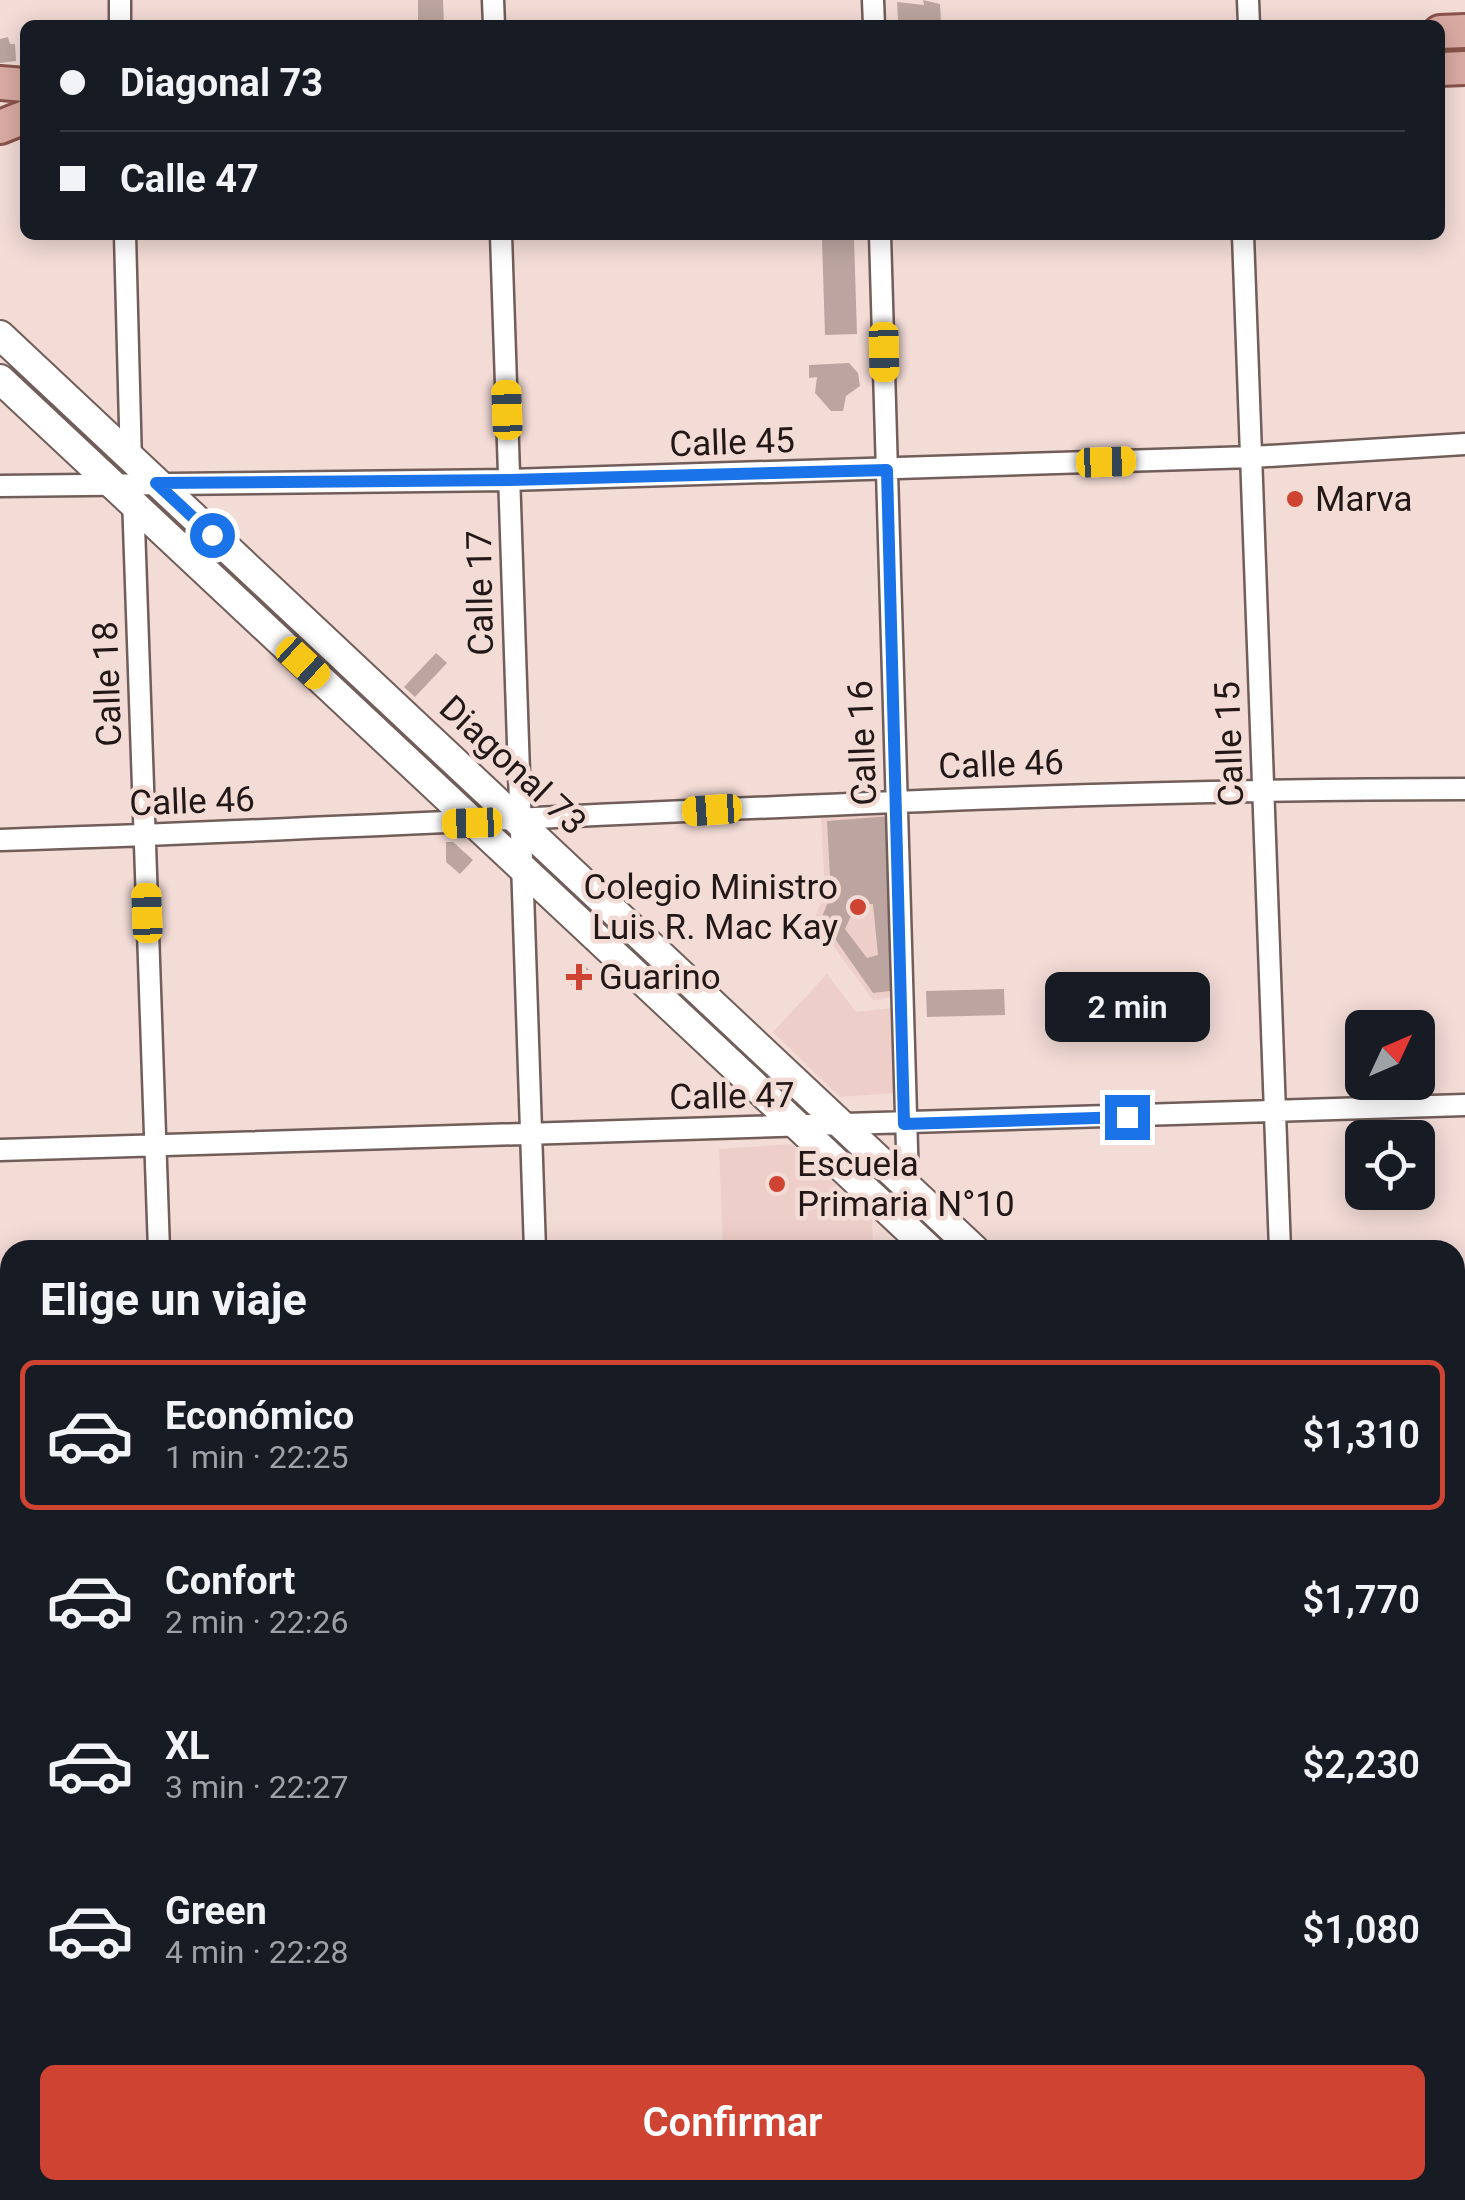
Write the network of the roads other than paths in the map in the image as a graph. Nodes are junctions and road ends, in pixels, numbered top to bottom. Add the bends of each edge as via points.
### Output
1 (125, 240) edge
2 (501, 240) edge
3 (880, 240) edge
4 (1244, 240) edge
5 (0, 336) edge
6 (0, 379) edge
7 (1465, 444) edge
8 (1252, 457) junction
9 (887, 470) junction
10 (510, 480) junction
11 (133, 482) junction
12 (0, 486) edge
13 (1263, 789) junction
14 (1465, 789) edge
15 (896, 799) junction
16 (518, 820) junction
17 (472, 823) junction
18 (144, 836) junction
19 (0, 840) edge
20 (520, 868) junction
21 (1465, 1105) edge
22 (1275, 1112) junction
23 (904, 1124) junction
24 (844, 1127) junction
25 (800, 1128) junction
26 (531, 1132) junction
27 (155, 1144) junction
28 (0, 1150) edge
29 (906, 1186) junction
30 (158, 1240) edge
31 (535, 1240) edge
32 (912, 1240) edge
33 (915, 1240) edge
34 (964, 1240) edge
35 (1280, 1240) edge

1 - 11 street, Calle 18
2 - 10 street, Calle 17
3 - 9 street, Calle 16
4 - 8 street, Calle 15
5 - 11 main road, Diagonal 73
6 - 11 main road, Diagonal 73
7 - 8 street, Calle 45
8 - 9 street, Calle 45
8 - 13 street, Calle 15
9 - 10 street, Calle 45
9 - 15 street, Calle 16
10 - 11 street, Calle 45
10 - 16 street, Calle 17
11 - 12 street, Calle 45
11 - 16 main road, Diagonal 73
11 - 17 main road, Diagonal 73
11 - 18 street, Calle 18
13 - 14 street, Calle 46
13 - 15 street, Calle 46
13 - 22 street, Calle 15
15 - 16 street, Calle 46
15 - 23 street, Calle 16
16 - 17 street, Calle 46
16 - 20 street, Calle 17
16 - 24 main road, Diagonal 73
17 - 18 street, Calle 46
17 - 20 main road, Diagonal 73
18 - 19 street, Calle 46
18 - 27 street, Calle 18
20 - 25 main road, Diagonal 73
20 - 26 street, Calle 17
21 - 22 street, Calle 47
22 - 23 street, Calle 47
22 - 35 street, Calle 15
23 - 24 street, Calle 47
23 - 29 street, Calle 16
24 - 25 street, Calle 47
24 - 29 main road, Diagonal 73
25 - 26 street, Calle 47
25 - 32 main road, Diagonal 73
26 - 27 street, Calle 47
26 - 31 street, Calle 17
27 - 28 street, Calle 47
27 - 30 street, Calle 18
29 - 33 street, Calle 16
29 - 34 main road, Diagonal 73

